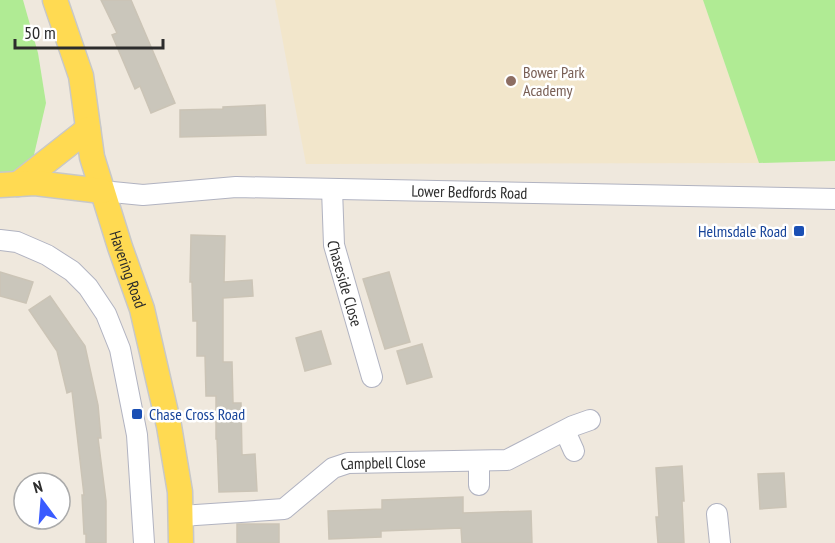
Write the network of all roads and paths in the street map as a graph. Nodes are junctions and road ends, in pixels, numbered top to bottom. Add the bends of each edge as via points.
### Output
1 (55, 0) edge
2 (88, 129) junction
3 (9, 185) edge
4 (332, 189) junction
5 (102, 191) junction
6 (835, 199) edge
7 (0, 240) edge
8 (372, 376) dead end
9 (590, 420) dead end
10 (565, 430) junction
11 (574, 451) dead end
12 (479, 461) junction
13 (480, 485) dead end
14 (717, 514) dead end
15 (181, 516) junction
16 (144, 543) edge
17 (181, 543) edge
18 (720, 543) edge

1 - 2 main road, Havering Road via 81,76
2 - 3 main road
2 - 5 main road, Havering Road
3 - 5 main road via 35,183
4 - 5 street, Lower Bedfords Road via 236,187 143,195
4 - 6 street, Lower Bedfords Road
4 - 8 street, Chaseside Close via 334,245
5 - 15 main road, Havering Road via 142,309 169,426
7 - 16 street via 47,255 72,271 88,286 106,314 120,349 136,435
9 - 10 street, Campbell Close
10 - 11 street
10 - 12 street, Campbell Close via 507,460
12 - 13 street
12 - 15 street, Campbell Close via 348,463 333,468 284,509
14 - 18 street
15 - 17 main road, Havering Road

